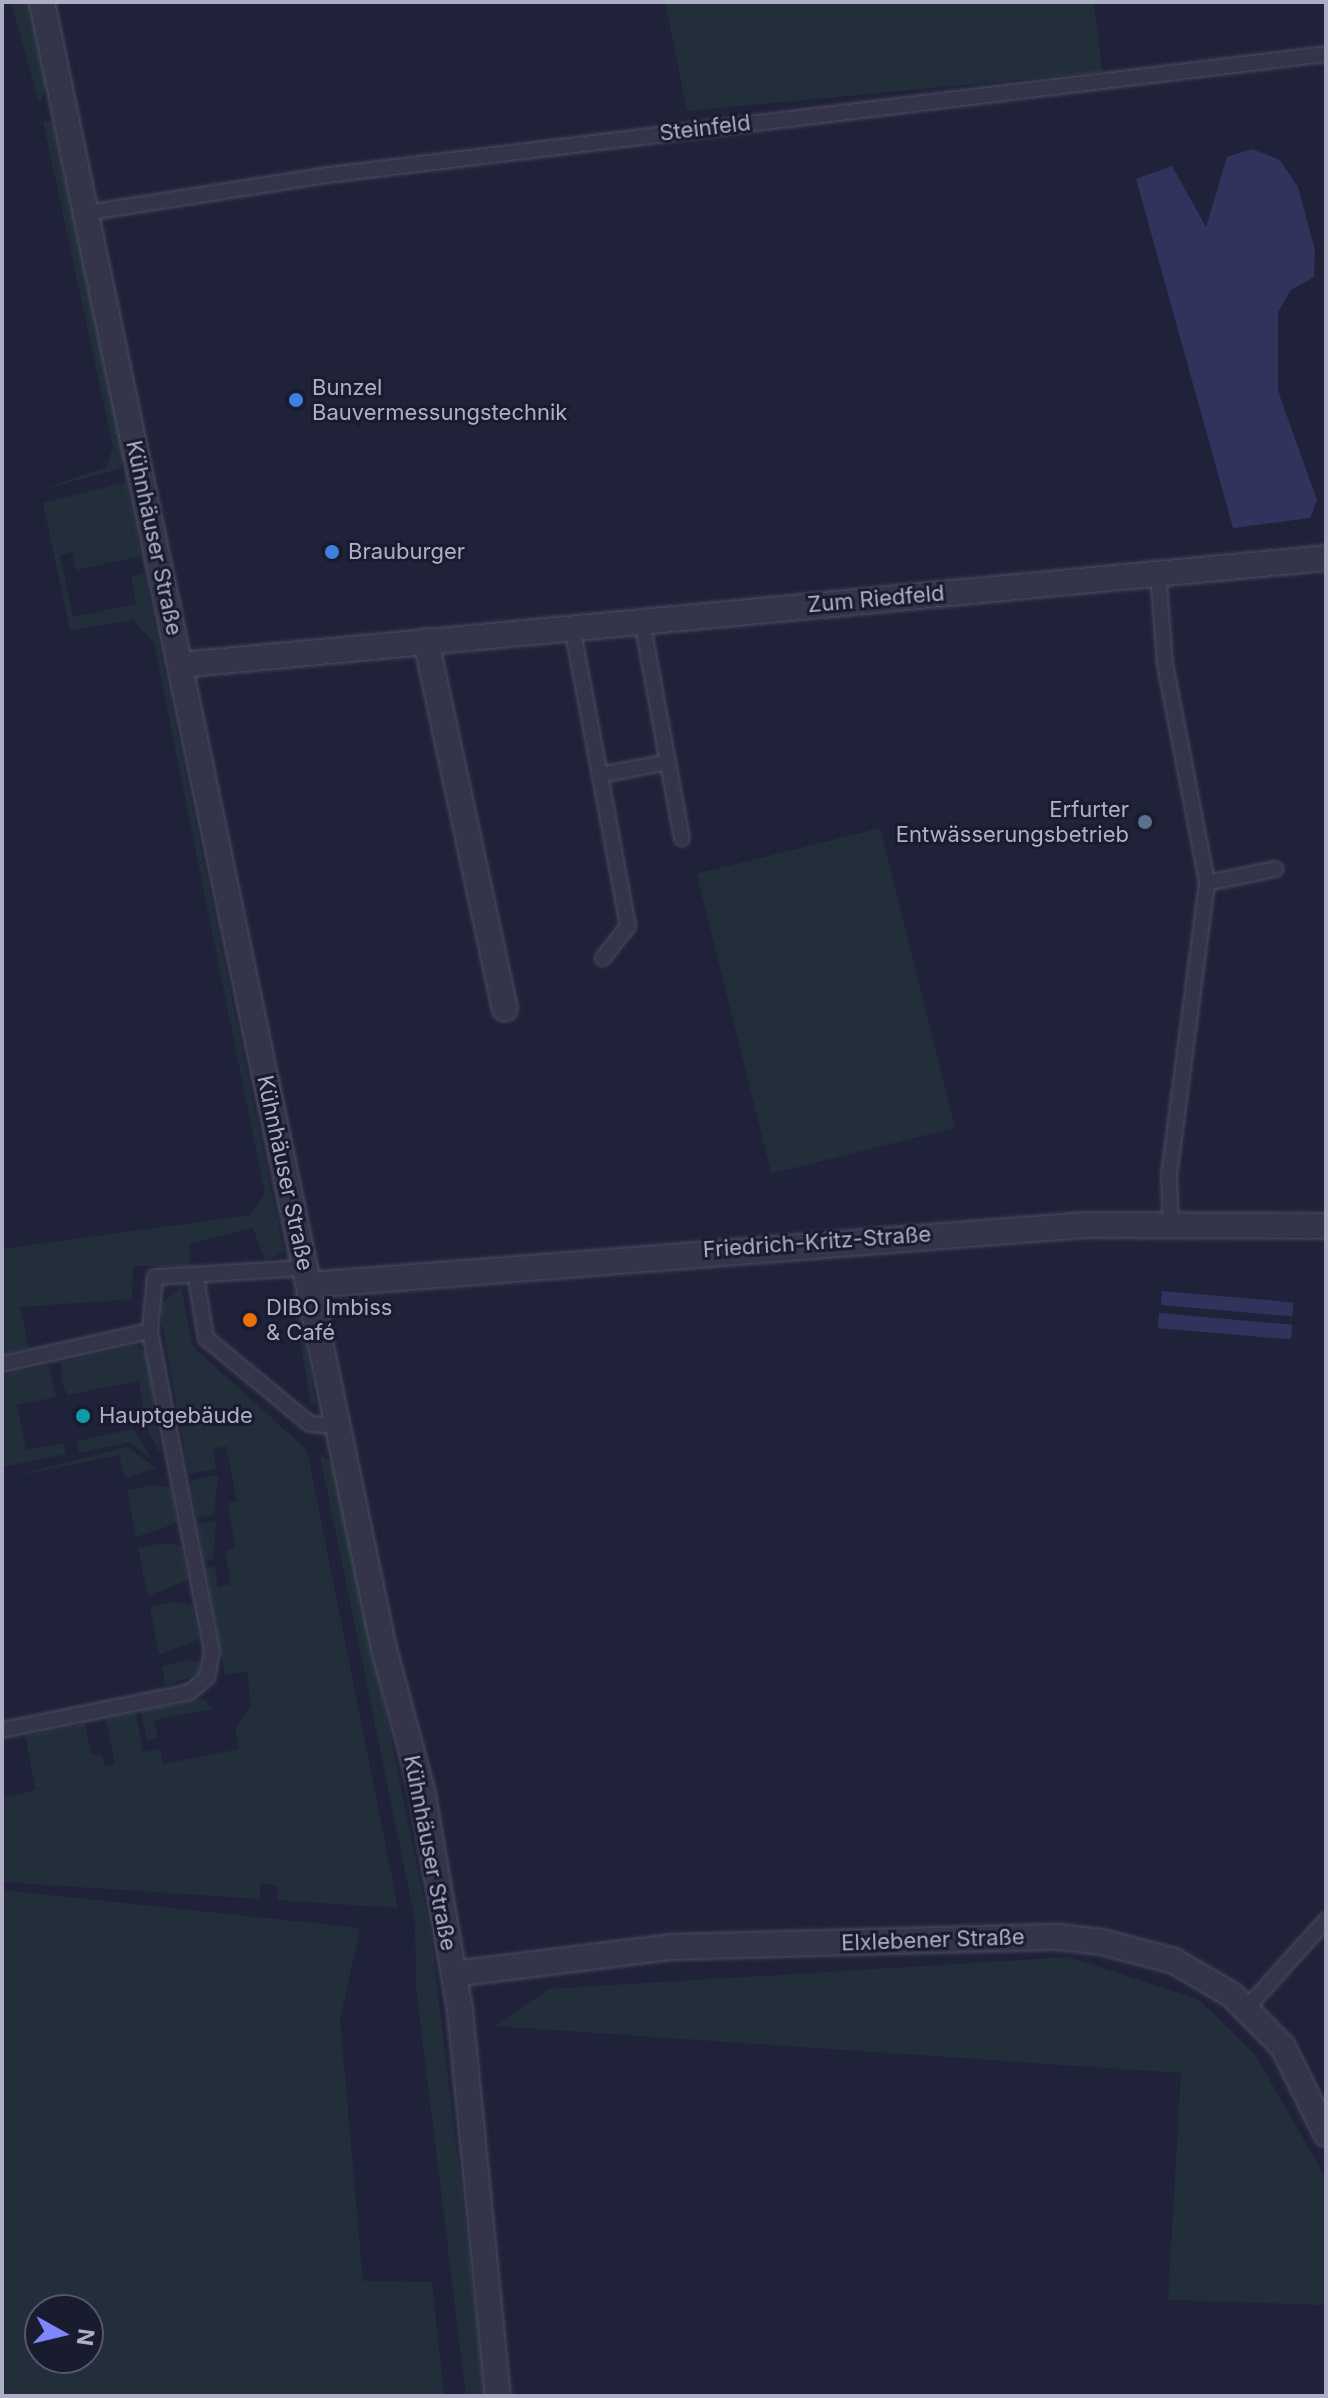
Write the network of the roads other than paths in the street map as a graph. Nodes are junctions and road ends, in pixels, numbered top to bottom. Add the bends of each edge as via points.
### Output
1 (42, 2) edge
2 (1326, 54) edge
3 (85, 213) junction
4 (1326, 558) edge
5 (1158, 573) junction
6 (642, 621) junction
7 (572, 627) junction
8 (426, 641) junction
9 (180, 665) junction
10 (668, 762) junction
11 (600, 775) junction
12 (682, 838) dead end
13 (1276, 869) dead end
14 (1207, 883) junction
15 (603, 958) dead end
16 (505, 1009) dead end
17 (1171, 1226) junction
18 (1326, 1226) edge
19 (307, 1276) junction
20 (196, 1277) junction
21 (150, 1331) junction
22 (2, 1364) edge
23 (338, 1426) junction
24 (2, 1730) edge
25 (1326, 1920) edge
26 (454, 1974) junction
27 (1246, 2009) junction
28 (1326, 2134) edge
29 (498, 2396) edge

1 - 3 street, Kühnhäuser Straße
2 - 3 lane, Steinfeld via 328,175
3 - 9 street, Kühnhäuser Straße
4 - 5 street, Zum Riedfeld
5 - 6 street, Zum Riedfeld
5 - 14 lane via 1165,664
6 - 7 street, Zum Riedfeld
6 - 10 lane
7 - 8 street, Zum Riedfeld
7 - 11 lane
8 - 9 street, Zum Riedfeld
8 - 16 street
9 - 19 street, Kühnhäuser Straße
10 - 11 lane
10 - 12 lane
11 - 15 lane via 628,926
13 - 14 lane
14 - 17 lane via 1169,1175
17 - 18 street, Friedrich-Kritz-Straße
17 - 19 street, Friedrich-Kritz-Straße via 777,1244
19 - 20 lane
19 - 23 street, Kühnhäuser Straße
20 - 21 lane via 155,1277
20 - 23 lane via 206,1338 310,1424
21 - 22 lane
21 - 24 lane via 210,1670 190,1692
23 - 26 street, Kühnhäuser Straße via 397,1710 422,1790
25 - 27 lane
26 - 27 street, Elxlebener Straße via 670,1947 1059,1937 1174,1961
26 - 29 street, Kühnhäuser Straße
27 - 28 street, Elxlebener Straße via 1283,2047

